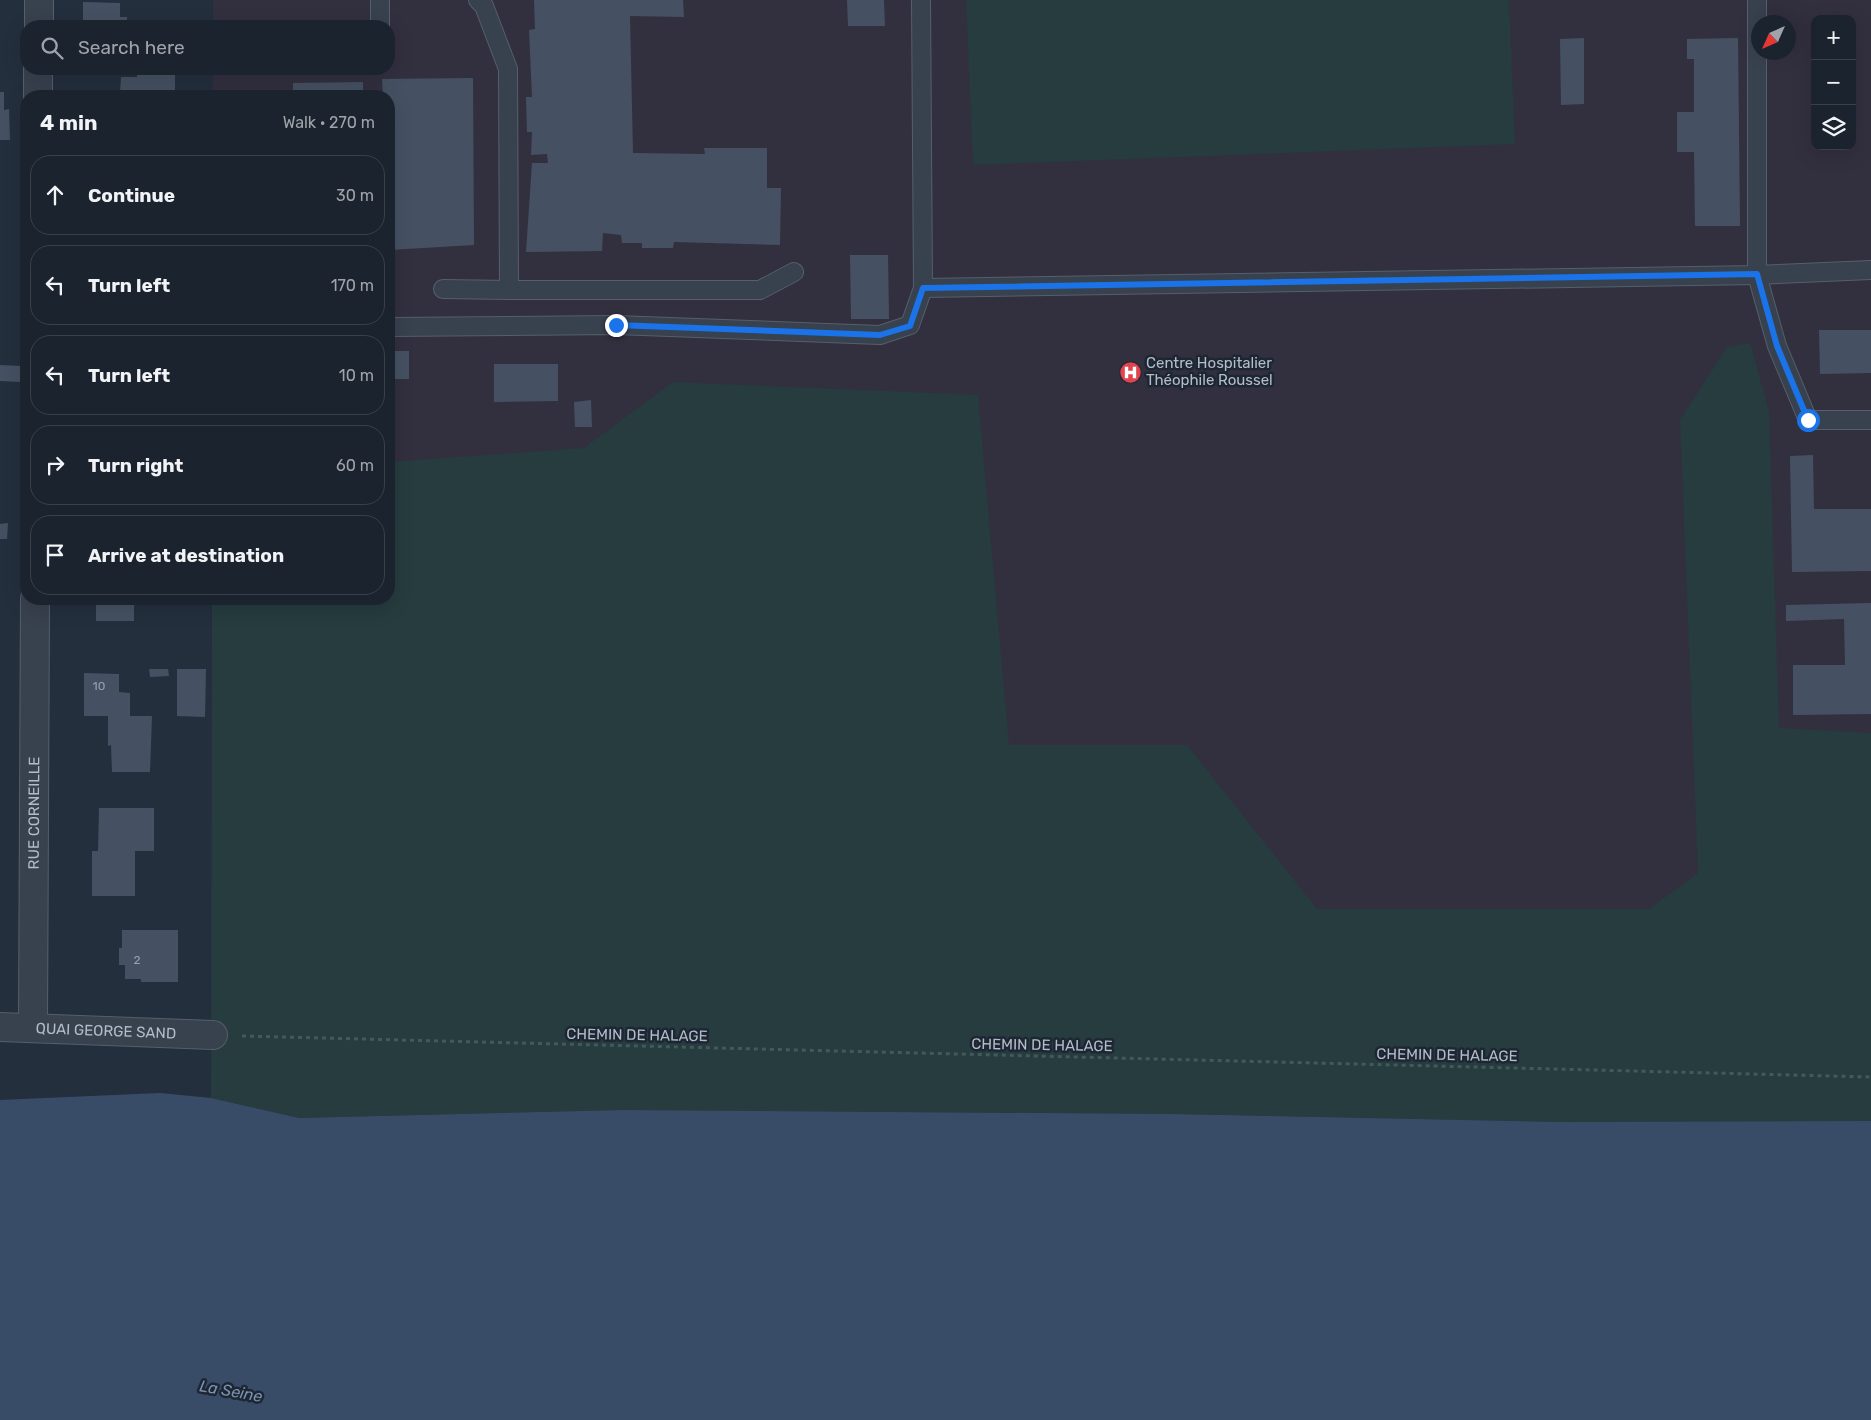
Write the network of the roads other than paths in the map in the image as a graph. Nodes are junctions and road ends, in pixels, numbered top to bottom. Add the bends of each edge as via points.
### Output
1 (39, 0) edge
2 (380, 0) edge
3 (478, 0) edge
4 (922, 0) edge
5 (1757, 0) edge
6 (39, 20) edge
7 (380, 20) edge
8 (38, 75) edge
9 (38, 90) edge
10 (1871, 270) edge
11 (794, 272) dead end
12 (1757, 274) junction
13 (923, 288) junction
14 (443, 289) dead end
15 (509, 290) junction
16 (395, 327) edge
17 (1871, 420) edge
18 (35, 605) edge
19 (0, 1027) edge
20 (33, 1028) junction
21 (213, 1035) road end

1 - 6 street
2 - 7 lane
3 - 15 lane via 484,6 508,69
4 - 13 lane
5 - 12 lane
8 - 9 street
10 - 12 lane
11 - 15 lane via 760,290
12 - 13 lane
12 - 17 lane via 1777,346 1808,420
13 - 16 lane via 910,326 880,335 616,325
14 - 15 lane
18 - 20 street, RUE CORNEILLE
19 - 20 street, QUAI GEORGE SAND
20 - 21 street, QUAI GEORGE SAND

